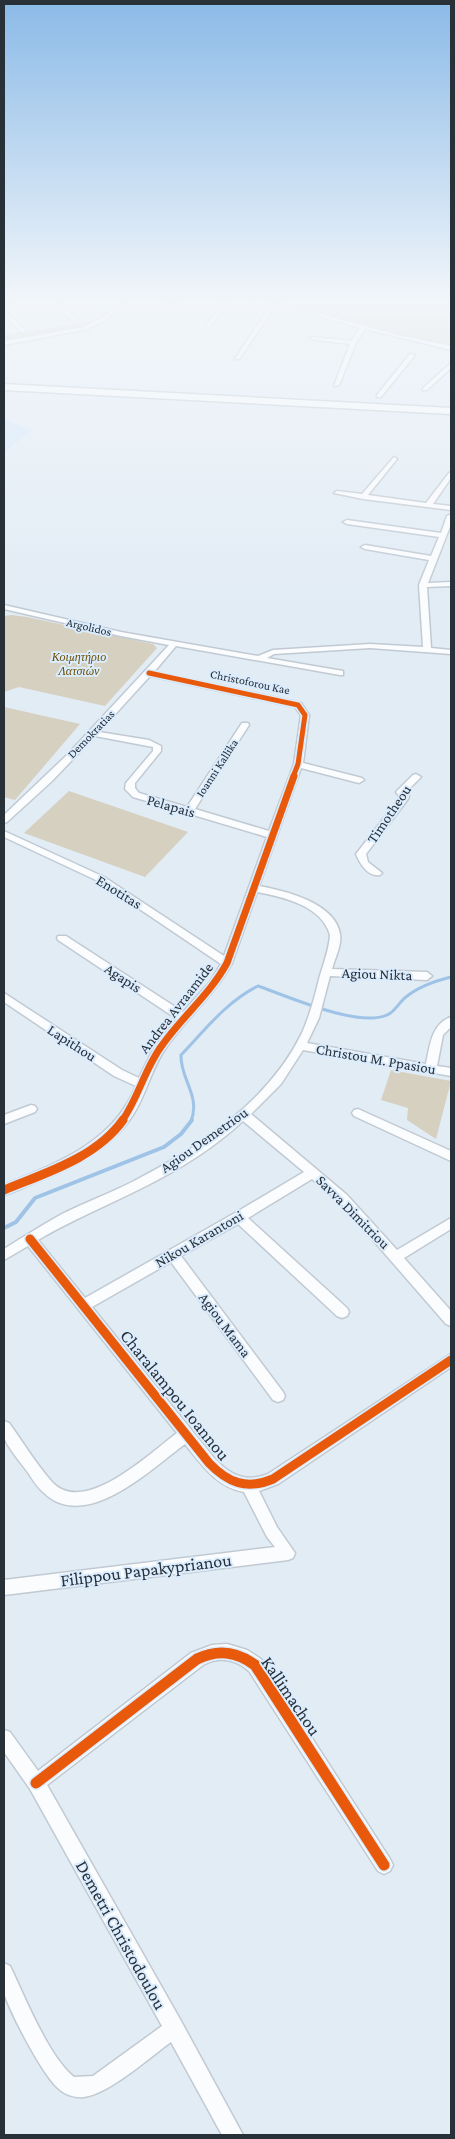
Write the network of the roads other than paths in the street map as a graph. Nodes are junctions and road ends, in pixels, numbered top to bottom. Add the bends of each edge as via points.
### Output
1 (317, 404) edge
2 (451, 411) edge
3 (394, 459) dead end
4 (451, 474) edge
5 (337, 493) dead end
6 (363, 497) junction
7 (428, 506) junction
8 (451, 508) edge
9 (451, 516) edge
10 (347, 522) dead end
11 (444, 535) junction
12 (365, 547) dead end
13 (434, 559) junction
14 (451, 584) edge
15 (423, 585) junction
16 (4, 608) edge
17 (174, 644) junction
18 (427, 650) junction
19 (451, 652) edge
20 (260, 658) junction
21 (149, 673) junction
22 (340, 673) dead end
23 (245, 725) dead end
24 (92, 734) junction
25 (298, 764) junction
26 (416, 777) dead end
27 (359, 780) dead end
28 (189, 811) junction
29 (4, 820) edge
30 (4, 834) edge
31 (271, 835) junction
32 (378, 873) dead end
33 (255, 888) junction
34 (62, 938) dead end
35 (227, 963) junction
36 (327, 972) junction
37 (426, 976) dead end
38 (4, 997) edge
39 (184, 1018) junction
40 (451, 1021) edge
41 (300, 1046) junction
42 (431, 1068) junction
43 (451, 1072) edge
44 (142, 1084) junction
45 (31, 1109) dead end
46 (358, 1113) dead end
47 (244, 1115) junction
48 (4, 1120) edge
49 (451, 1156) edge
50 (312, 1172) junction
51 (5, 1188) edge
52 (239, 1217) junction
53 (451, 1223) edge
54 (30, 1239) junction
55 (172, 1254) junction
56 (4, 1255) edge
57 (397, 1256) junction
58 (85, 1305) junction
59 (342, 1312) dead end
60 (451, 1320) edge
61 (451, 1360) edge
62 (278, 1396) dead end
63 (4, 1427) edge
64 (186, 1435) junction
65 (248, 1486) junction
66 (4, 1588) edge
67 (4, 1738) edge
68 (36, 1783) junction
69 (384, 1865) dead end
70 (4, 1972) edge
71 (174, 2028) junction
72 (233, 2135) edge

1 - 2 main road
3 - 6 street
4 - 7 street
5 - 6 street
6 - 7 street
7 - 8 street
9 - 11 street
10 - 11 street
11 - 13 street
12 - 13 street
13 - 15 street
14 - 15 street
15 - 18 street
16 - 17 street, Argolidos
17 - 20 street, Argolidos
17 - 21 street, Demokratias
18 - 19 street
18 - 20 street via 362,646 273,652
20 - 22 street, Argolidos
21 - 24 street, Demokratias
21 - 25 street, Christoforou Kae via 298,705 305,715
23 - 28 street, Ioanni Kallika
24 - 28 street, Pelapais via 157,746 157,751 132,780 130,789 140,797
24 - 29 street, Demokratias via 35,794
25 - 27 street
25 - 31 street, Christoforou Kae
26 - 32 street, Timotheou via 401,792 403,799 361,854 364,863
28 - 31 street, Pelapais
30 - 35 street, Enotitas via 101,880
31 - 33 street, Andrea Avraamide
33 - 35 street, Andrea Avraamide
33 - 36 street, Agiou Demetriou via 300,901 331,922 335,937
34 - 39 street, Agapis
35 - 39 street, Andrea Avraamide
36 - 37 street, Agiou Nikta
36 - 41 street, Agiou Demetriou via 314,1017
38 - 44 street, Lapithou via 118,1073
39 - 44 street, Andrea Avraamide via 157,1052
40 - 42 street via 438,1034
41 - 42 street, Christou M. Ppasiou
41 - 47 street, Agiou Demetriou via 275,1081
42 - 43 street, Christou M. Ppasiou
44 - 51 street, Andrea Avraamide via 127,1114 97,1147 79,1158
45 - 48 street
46 - 49 street
47 - 50 street, Savva Dimitriou
47 - 54 street, Agiou Demetriou via 142,1182
50 - 52 street, Nikou Karantoni
50 - 57 street, Savva Dimitriou via 343,1198
52 - 55 street, Nikou Karantoni
52 - 59 street
53 - 57 street
54 - 56 street, Agiou Demetriou
54 - 58 street, Charalampou Ioannou
55 - 58 street, Nikou Karantoni
55 - 62 street, Agiou Mama
57 - 60 street, Savva Dimitriou
58 - 64 street, Charalampou Ioannou
61 - 65 street via 273,1479
63 - 64 street via 47,1487 56,1494 74,1499 103,1493
64 - 65 street, Charalampou Ioannou via 220,1475
65 - 66 street, Filippou Papakyprianou via 272,1532 288,1552
67 - 68 street, Demetri Christodoulou
68 - 69 street, Kallimachou via 197,1659 213,1652 237,1654 255,1665
68 - 71 street, Demetri Christodoulou
70 - 71 street via 54,2069 74,2087 90,2087 99,2083
71 - 72 street, Demetri Christodoulou

